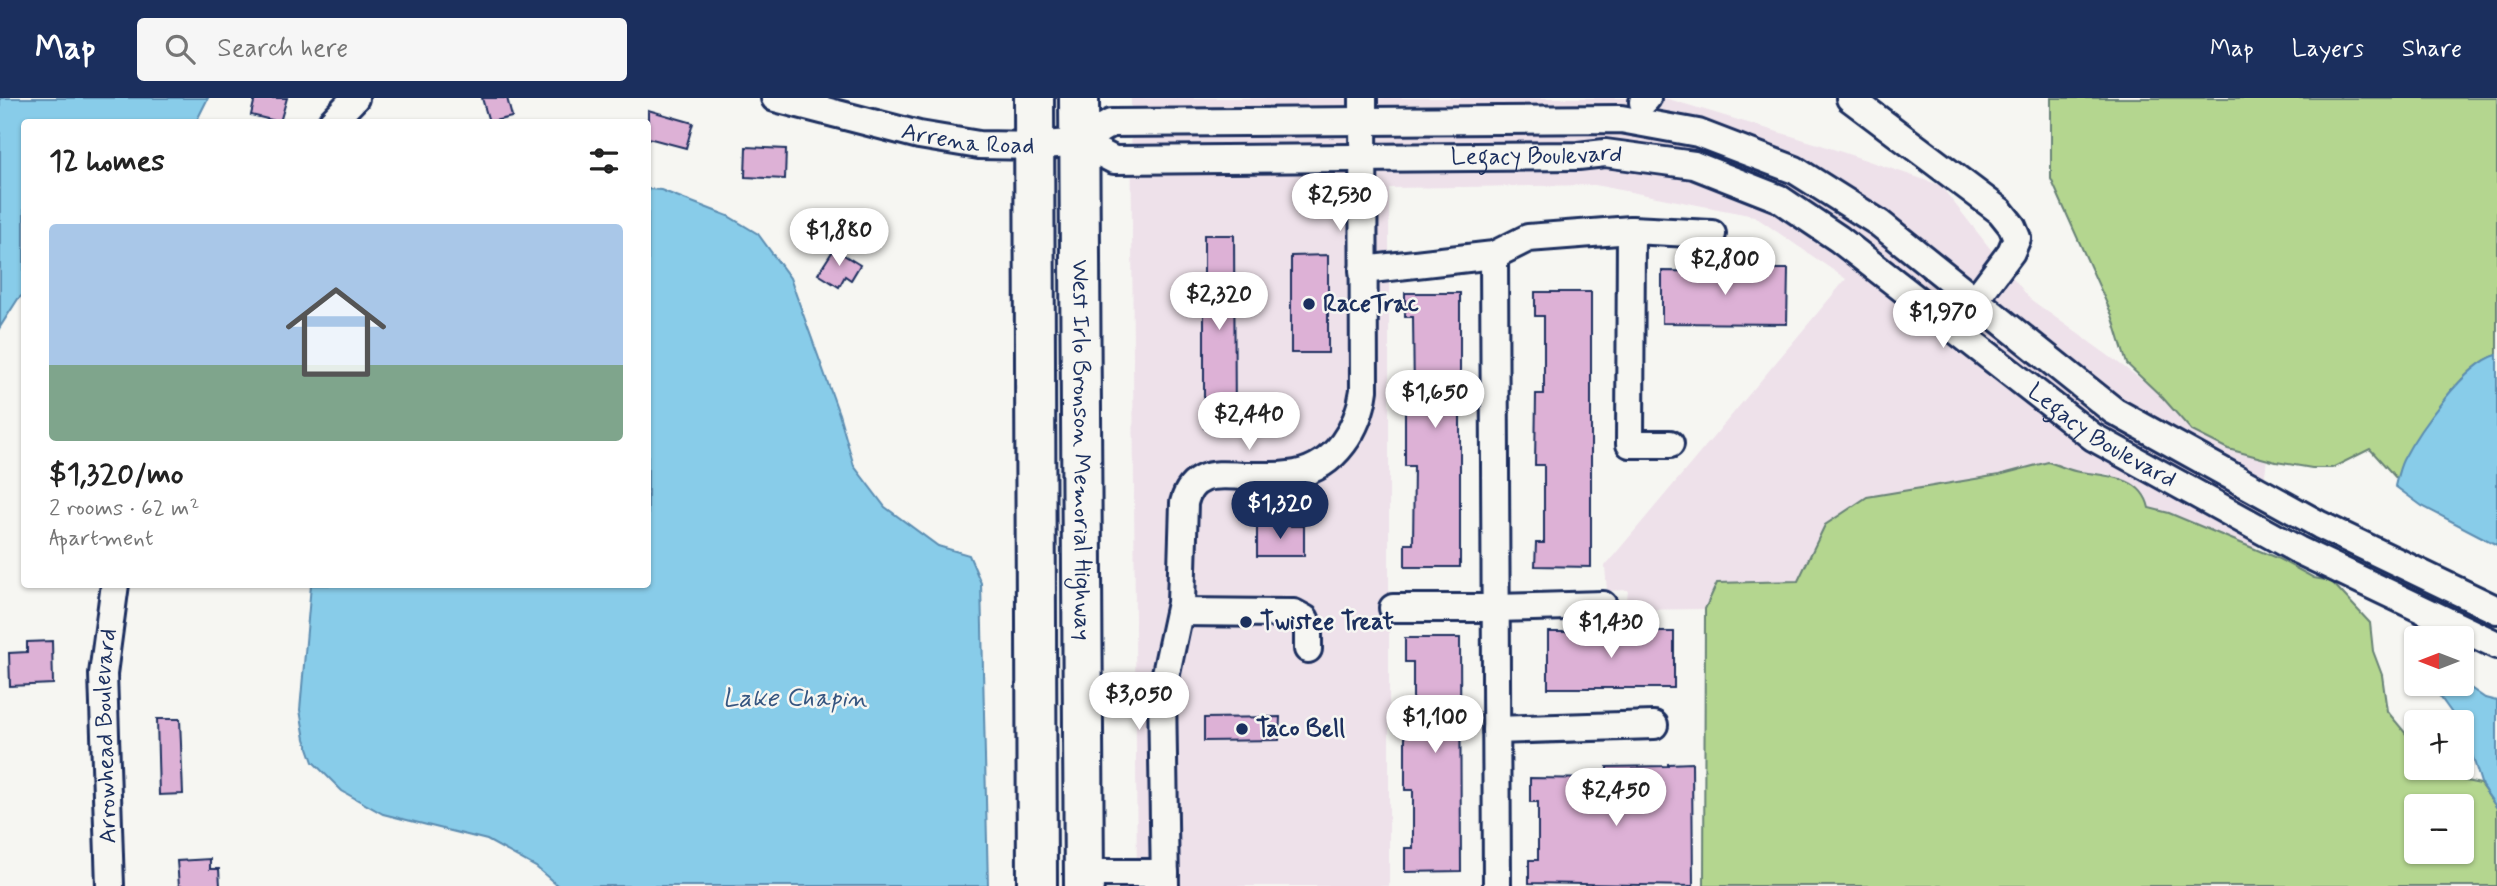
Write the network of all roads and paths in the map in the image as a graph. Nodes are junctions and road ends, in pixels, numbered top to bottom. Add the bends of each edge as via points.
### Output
1 (355, 98) edge
2 (775, 98) edge
3 (1034, 98) edge
4 (1079, 98) edge
5 (1850, 98) edge
6 (1643, 105) edge
7 (1362, 109) edge
8 (335, 119) edge
9 (1079, 142) junction
10 (1034, 146) junction
11 (1363, 157) junction
12 (1637, 157) junction
13 (1630, 230) junction
14 (1712, 234) dead end
15 (1494, 255) junction
16 (1363, 270) junction
17 (1975, 300) junction
18 (1670, 444) dead end
19 (114, 588) edge
20 (1603, 605) dead end
21 (1393, 608) dead end
22 (1495, 608) junction
23 (2497, 610) edge
24 (1180, 612) junction
25 (2497, 645) edge
26 (1308, 649) dead end
27 (1654, 725) dead end
28 (1496, 730) junction
29 (1037, 806) junction
30 (1084, 879) edge
31 (1165, 879) edge
32 (110, 886) edge
33 (1037, 886) edge
34 (1497, 886) edge

1 - 8 street
2 - 10 street, Arrena Road via 919,135 979,145
3 - 10 highway, West Irlo Bronson Memorial Highway
4 - 9 highway, West Irlo Bronson Memorial Highway
5 - 17 street via 2000,211 2012,226 2017,238 2011,253
6 - 7 street, Legacy Boulevard via 1621,119
6 - 12 street
6 - 17 street, Legacy Boulevard via 1698,133 1795,170 1879,223
7 - 9 street, Legacy Boulevard via 1111,122
7 - 11 street
9 - 10 street, Arrena Road
9 - 11 street, Legacy Boulevard via 1114,160
9 - 30 highway, West Irlo Bronson Memorial Highway
10 - 29 highway, West Irlo Bronson Memorial Highway
11 - 12 street, Legacy Boulevard via 1605,153
11 - 16 street
12 - 25 street, Legacy Boulevard via 1694,165 1778,198 1839,239 2093,438 2298,550
13 - 14 street
13 - 15 street via 1528,238
13 - 18 street via 1630,444
15 - 16 street
15 - 22 street
16 - 24 street via 1364,390 1349,436 1329,458 1306,471 1212,476 1187,492 1182,514
17 - 23 street, Legacy Boulevard via 2114,411 2320,525
19 - 32 street, Arrowhead Boulevard via 103,674
20 - 22 street
21 - 22 street
22 - 28 street
24 - 26 street via 1294,613 1308,626
24 - 31 street via 1162,692
27 - 28 street
28 - 34 street
29 - 30 highway
29 - 33 highway, West Irlo Bronson Memorial Highway
30 - 31 street

